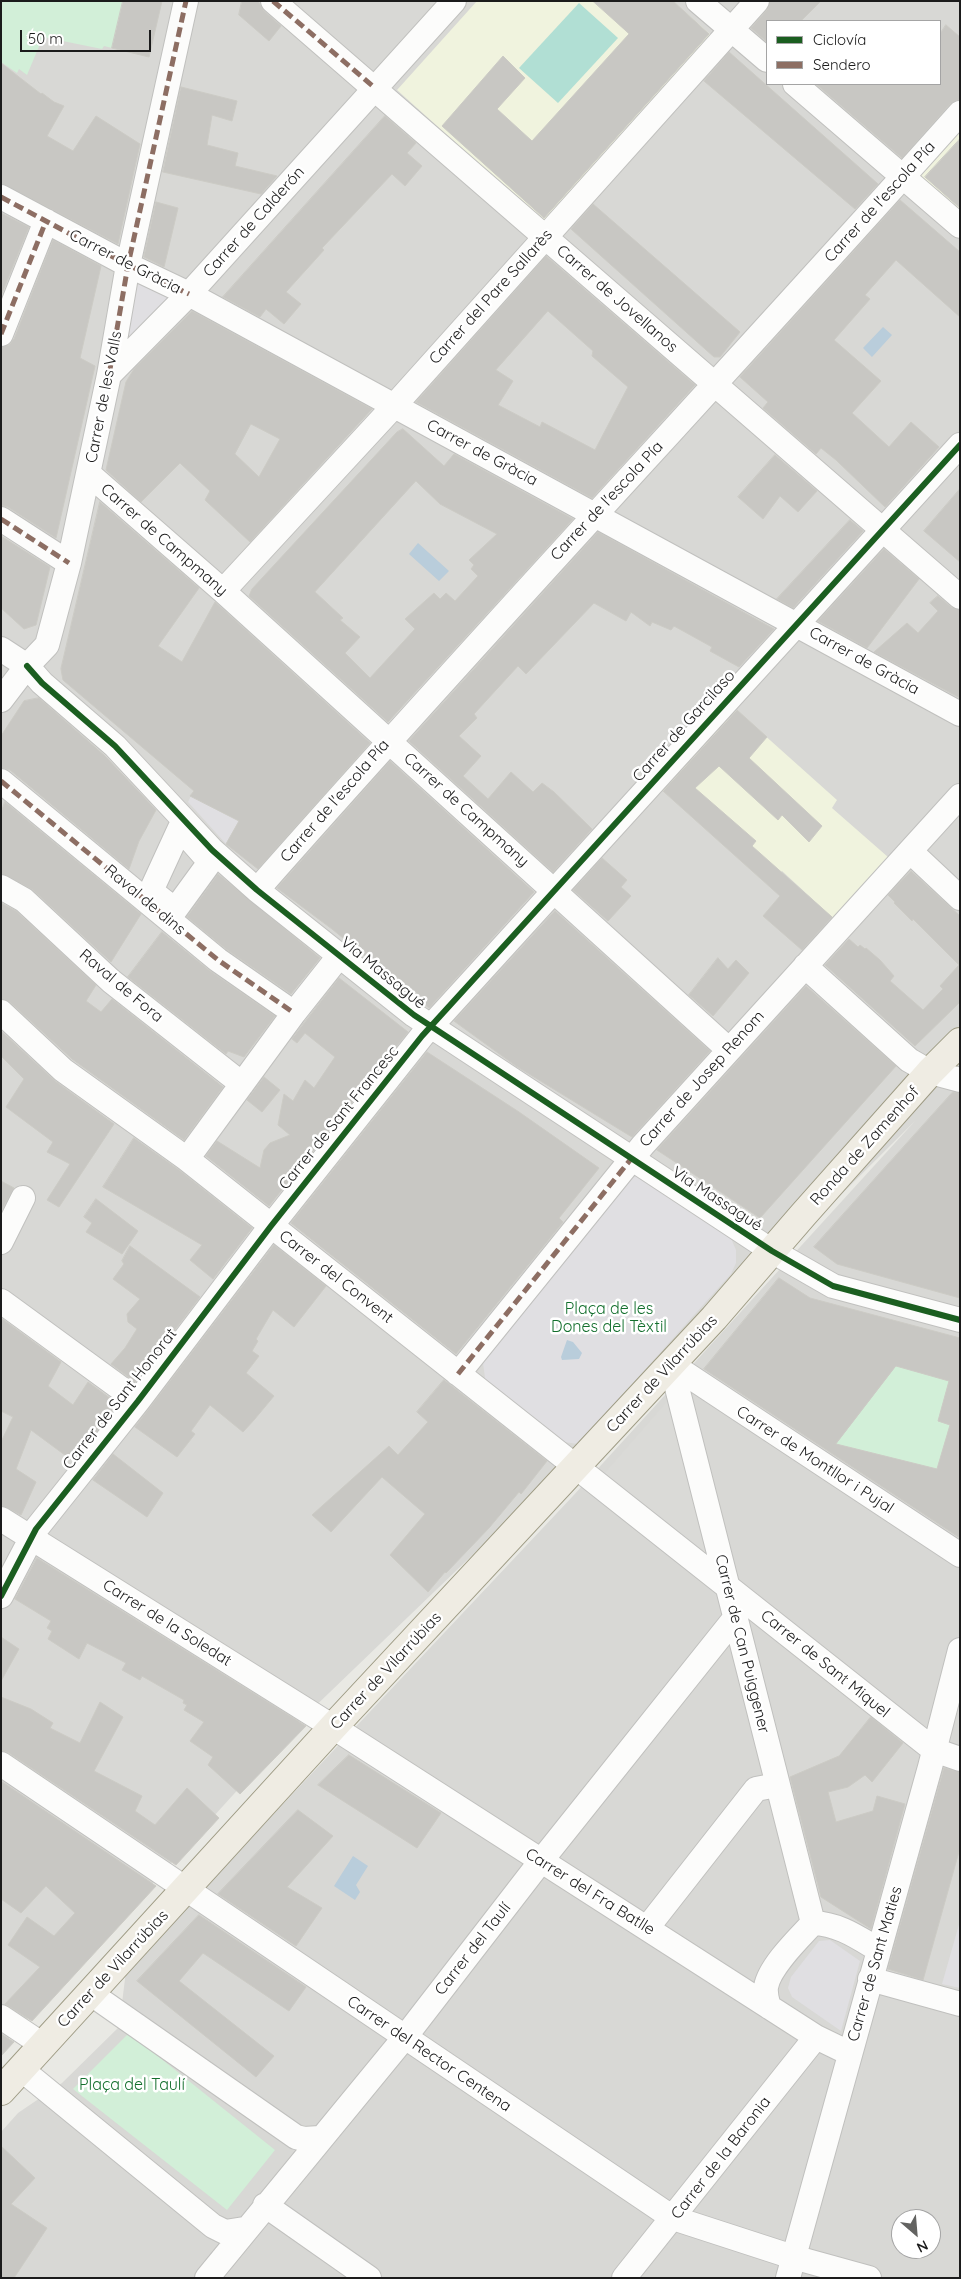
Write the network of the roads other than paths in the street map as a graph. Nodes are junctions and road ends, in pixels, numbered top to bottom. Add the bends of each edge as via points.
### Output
1 (186, 1) edge
2 (273, 1) edge
3 (434, 1) edge
4 (454, 1) edge
5 (698, 1) edge
6 (757, 1) edge
7 (731, 29) junction
8 (766, 59) edge
9 (796, 85) edge
10 (375, 88) junction
11 (960, 114) edge
12 (904, 176) junction
13 (1, 197) edge
14 (46, 221) junction
15 (960, 226) edge
16 (544, 236) junction
17 (128, 265) junction
18 (189, 294) junction
19 (1, 334) edge
20 (109, 375) junction
21 (715, 384) junction
22 (394, 406) junction
23 (960, 445) edge
24 (89, 474) junction
25 (594, 514) junction
26 (1, 519) edge
27 (882, 530) junction
28 (69, 563) junction
29 (223, 591) junction
30 (960, 597) edge
31 (796, 624) junction
32 (1, 649) edge
33 (34, 675) junction
34 (1, 700) edge
35 (960, 714) edge
36 (388, 741) junction
37 (1, 781) edge
38 (960, 796) edge
39 (911, 852) junction
40 (1, 887) edge
41 (554, 889) junction
42 (257, 890) junction
43 (960, 898) edge
44 (340, 955) junction
45 (806, 966) junction
46 (1, 1012) edge
47 (294, 1012) junction
48 (430, 1027) junction
49 (960, 1042) edge
50 (728, 1049) junction
51 (930, 1072) junction
52 (960, 1080) edge
53 (242, 1084) junction
54 (187, 1159) junction
55 (631, 1159) junction
56 (22, 1198) dead end
57 (270, 1226) junction
58 (1, 1242) edge
59 (772, 1251) junction
60 (1, 1301) edge
61 (960, 1320) edge
62 (670, 1364) junction
63 (458, 1374) junction
64 (138, 1401) junction
65 (578, 1467) junction
66 (1, 1519) edge
67 (31, 1538) junction
68 (960, 1555) edge
69 (727, 1585) junction
70 (1, 1596) edge
71 (735, 1618) junction
72 (960, 1650) edge
73 (333, 1727) junction
74 (934, 1750) junction
75 (960, 1759) edge
76 (1, 1764) edge
77 (777, 1784) junction
78 (541, 1861) junction
79 (185, 1890) junction
80 (813, 1923) junction
81 (647, 1928) junction
82 (879, 1950) junction
83 (870, 1980) junction
84 (90, 1992) junction
85 (960, 2004) edge
86 (769, 2007) junction
87 (1, 2017) edge
88 (405, 2037) junction
89 (816, 2037) junction
90 (43, 2045) junction
91 (849, 2053) junction
92 (21, 2069) junction
93 (1, 2091) edge
94 (320, 2138) junction
95 (265, 2205) junction
96 (673, 2218) junction
97 (244, 2229) junction
98 (791, 2267) edge
99 (207, 2278) edge
100 (369, 2278) edge
101 (624, 2278) edge
102 (869, 2278) edge

1 - 17 street, Carrer de les Valls
2 - 10 street, Carrer de Jovellanos
3 - 10 street, Carrer de Calderón via 400,40
4 - 10 street, Carrer de Calderón
5 - 7 street
6 - 7 street, Carrer del Pare Sallarès
7 - 8 street
7 - 16 street, Carrer del Pare Sallarès
9 - 12 street
10 - 16 street, Carrer de Jovellanos
10 - 18 street, Carrer de Calderón
11 - 12 street, Carrer de l'escola Pía
12 - 15 street
12 - 21 street, Carrer de l'escola Pía
13 - 14 street, Carrer de Gràcia
14 - 17 street, Carrer de Gràcia
14 - 19 street
16 - 21 street, Carrer de Jovellanos
16 - 22 street, Carrer del Pare Sallarès
17 - 18 street, Carrer de Gràcia
17 - 20 street, Carrer de les Valls
18 - 20 street, Carrer de Calderón
18 - 22 street, Carrer de Gràcia
20 - 24 street, Carrer de les Valls
21 - 25 street, Carrer de l'escola Pía
21 - 27 street, Carrer de Jovellanos
22 - 25 street, Carrer de Gràcia
22 - 29 street, Carrer del Pare Sallarès
23 - 27 street, Carrer de Garcilaso
24 - 28 street, Carrer de les Valls
24 - 29 street, Carrer de Campmany
25 - 31 street, Carrer de Gràcia
25 - 36 street, Carrer de l'escola Pía
26 - 28 street
27 - 30 street, Carrer de Jovellanos
27 - 31 street, Carrer de Garcilaso
28 - 33 street, Carrer de les Valls via 47,645
29 - 36 street, Carrer de Campmany
31 - 35 street, Carrer de Gràcia
31 - 41 street, Carrer de Garcilaso
32 - 33 street, Via Massagué
33 - 34 street, Carrer de les Valls
33 - 42 street, Via Massagué via 115,746 212,850
36 - 41 street, Carrer de Campmany
36 - 42 street, Carrer de l'escola Pía
37 - 47 street, Raval de dins via 218,960
38 - 39 street, Carrer de Josep Renom
39 - 43 street
39 - 45 street, Carrer de Josep Renom
40 - 53 street, Raval de Fora via 24,900 111,981
41 - 48 street, Carrer de Garcilaso
41 - 50 street, Carrer de Campmany
42 - 44 street, Via Massagué
44 - 47 street
44 - 48 street, Via Massagué
45 - 50 street, Carrer de Josep Renom
45 - 51 street via 909,1060
46 - 54 street, Carrer del Convent via 63,1070
47 - 53 street
48 - 55 street, Via Massagué
48 - 57 street, Carrer de Sant Francesc
49 - 51 main road, Ronda de Zamenhof
50 - 55 street, Carrer de Josep Renom
51 - 52 street
51 - 59 main road, Ronda de Zamenhof
53 - 54 street
54 - 57 street, Carrer del Convent
55 - 59 street, Via Massagué
55 - 63 street, Carrer de Josep Renom
56 - 58 street
57 - 63 street, Carrer del Convent
57 - 64 street, Carrer de Sant Honorat
59 - 61 street, Via Massagué via 833,1286
59 - 62 main road, Carrer de Vilarrúbias
60 - 64 street
62 - 65 main road, Carrer de Vilarrúbias
62 - 68 street, Carrer de Montllor i Pujal
62 - 69 street, Carrer de Can Puiggener
63 - 65 street, Carrer del Convent
64 - 67 street, Carrer de Sant Honorat
65 - 69 street, Carrer de Sant Miquel
65 - 73 main road, Carrer de Vilarrúbias
66 - 67 street, Carrer de la Soledat
67 - 70 street, Carrer de Sant Honorat
67 - 73 street, Carrer de la Soledat
69 - 71 street, Carrer de Can Puiggener
69 - 74 street, Carrer de Sant Miquel
71 - 77 street, Carrer de Can Puiggener
71 - 78 street, Carrer del Taulí
72 - 74 street, Carrer de Sant Maties
73 - 78 street, Carrer del Fra Batlle
73 - 79 main road, Carrer de Vilarrúbias
74 - 75 street, Carrer de Sant Miquel
74 - 82 street, Carrer de Sant Maties
76 - 79 street, Carrer del Rector Centena
77 - 80 street, Carrer de Can Puiggener
77 - 81 street via 756,1789
78 - 81 street, Carrer del Fra Batlle
78 - 88 street, Carrer del Taulí
79 - 84 main road, Carrer de Vilarrúbias
79 - 88 street, Carrer del Rector Centena
80 - 82 street via 840,1928
80 - 86 street via 766,1985
81 - 86 street, Carrer del Fra Batlle
82 - 83 street, Carrer de Sant Maties
83 - 85 street
83 - 91 street, Carrer de Sant Maties
84 - 90 main road, Carrer de Vilarrúbias
84 - 94 street via 296,2137
86 - 89 street, Carrer del Fra Batlle
87 - 90 street
88 - 94 street, Carrer del Taulí
88 - 96 street, Carrer del Rector Centena
89 - 91 street, Carrer del Fra Batlle
89 - 96 street, Carrer de la Baronia
90 - 92 main road, Carrer de Vilarrúbias
91 - 98 street, Carrer de Sant Maties
92 - 93 main road, Carrer de Vilarrúbias
92 - 97 street via 213,2226 225,2232
94 - 95 street, Carrer del Taulí
95 - 97 street, Carrer del Taulí
95 - 100 street
96 - 98 street, Carrer del Rector Centena
96 - 101 street, Carrer de la Baronia
97 - 99 street, Carrer del Taulí
98 - 102 street, Carrer del Rector Centena

